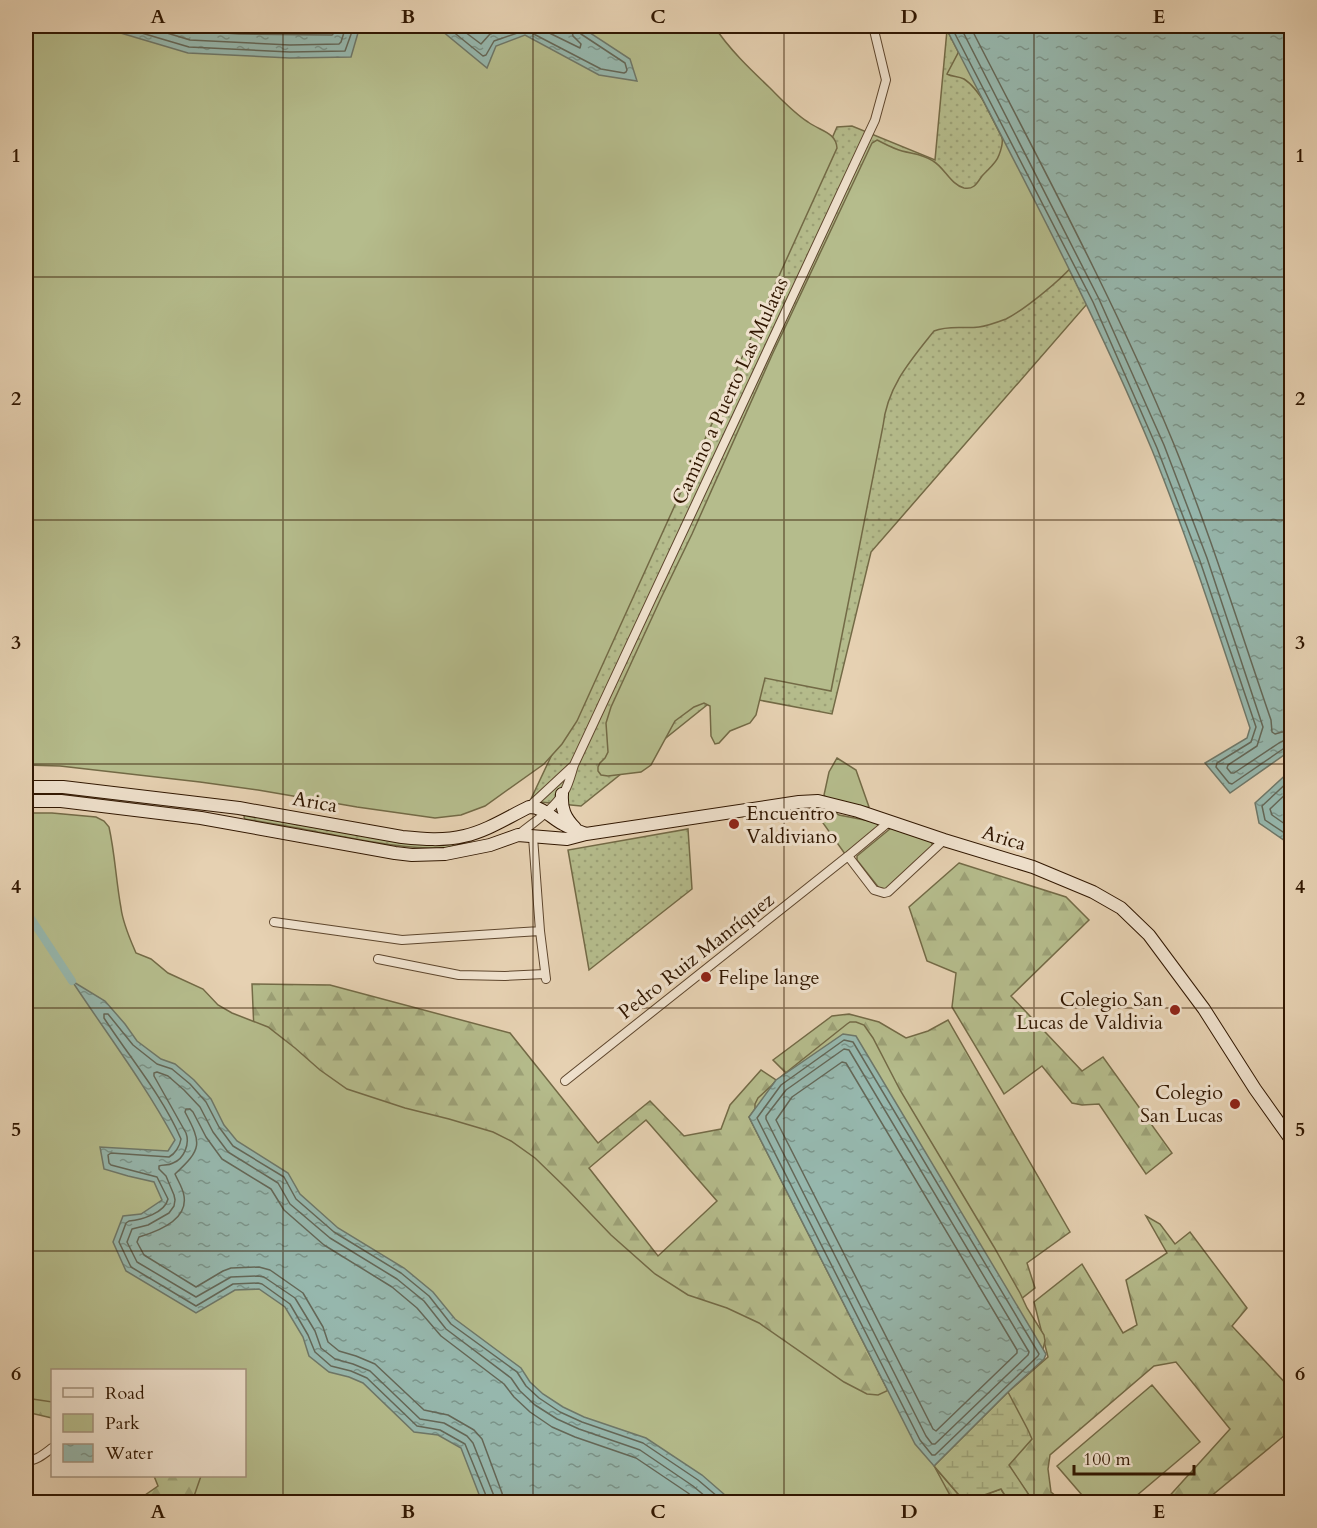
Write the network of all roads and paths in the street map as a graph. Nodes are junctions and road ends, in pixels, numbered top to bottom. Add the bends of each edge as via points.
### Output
1 (873, 26) edge
2 (574, 765) junction
3 (26, 787) edge
4 (562, 794) junction
5 (26, 801) edge
6 (529, 807) junction
7 (546, 812) junction
8 (890, 821) junction
9 (582, 832) junction
10 (518, 835) junction
11 (533, 837) junction
12 (944, 840) junction
13 (848, 856) junction
14 (274, 922) dead end
15 (540, 932) junction
16 (378, 959) dead end
17 (565, 1081) dead end
18 (1292, 1141) edge
19 (51, 1449) edge
20 (26, 1461) edge

1 - 2 street, Camino a Puerto Las Mulatas via 886,80 875,120
2 - 4 street, Camino a Puerto Las Mulatas
2 - 6 street, Camino a Puerto Las Mulatas
3 - 6 main road, Arica via 63,787 239,808 423,839 478,832
4 - 7 street, Camino a Puerto Las Mulatas
4 - 9 main road via 563,812 570,824
5 - 10 main road, Arica via 62,801 201,818 412,855 462,852
6 - 7 main road
7 - 9 main road
7 - 10 street, Camino a Puerto Las Mulatas
8 - 9 main road, Arica via 818,801
8 - 12 main road, Arica
8 - 13 street, Pedro Ruiz Manríquez
9 - 11 main road, Arica via 567,839
10 - 11 main road, Arica
11 - 15 street
12 - 13 street via 884,893 874,890
12 - 18 main road, Arica via 1034,867 1121,908 1149,935 1204,1009
13 - 17 street, Pedro Ruiz Manríquez
14 - 15 street via 402,940
15 - 16 street via 546,977 459,975
19 - 20 street

